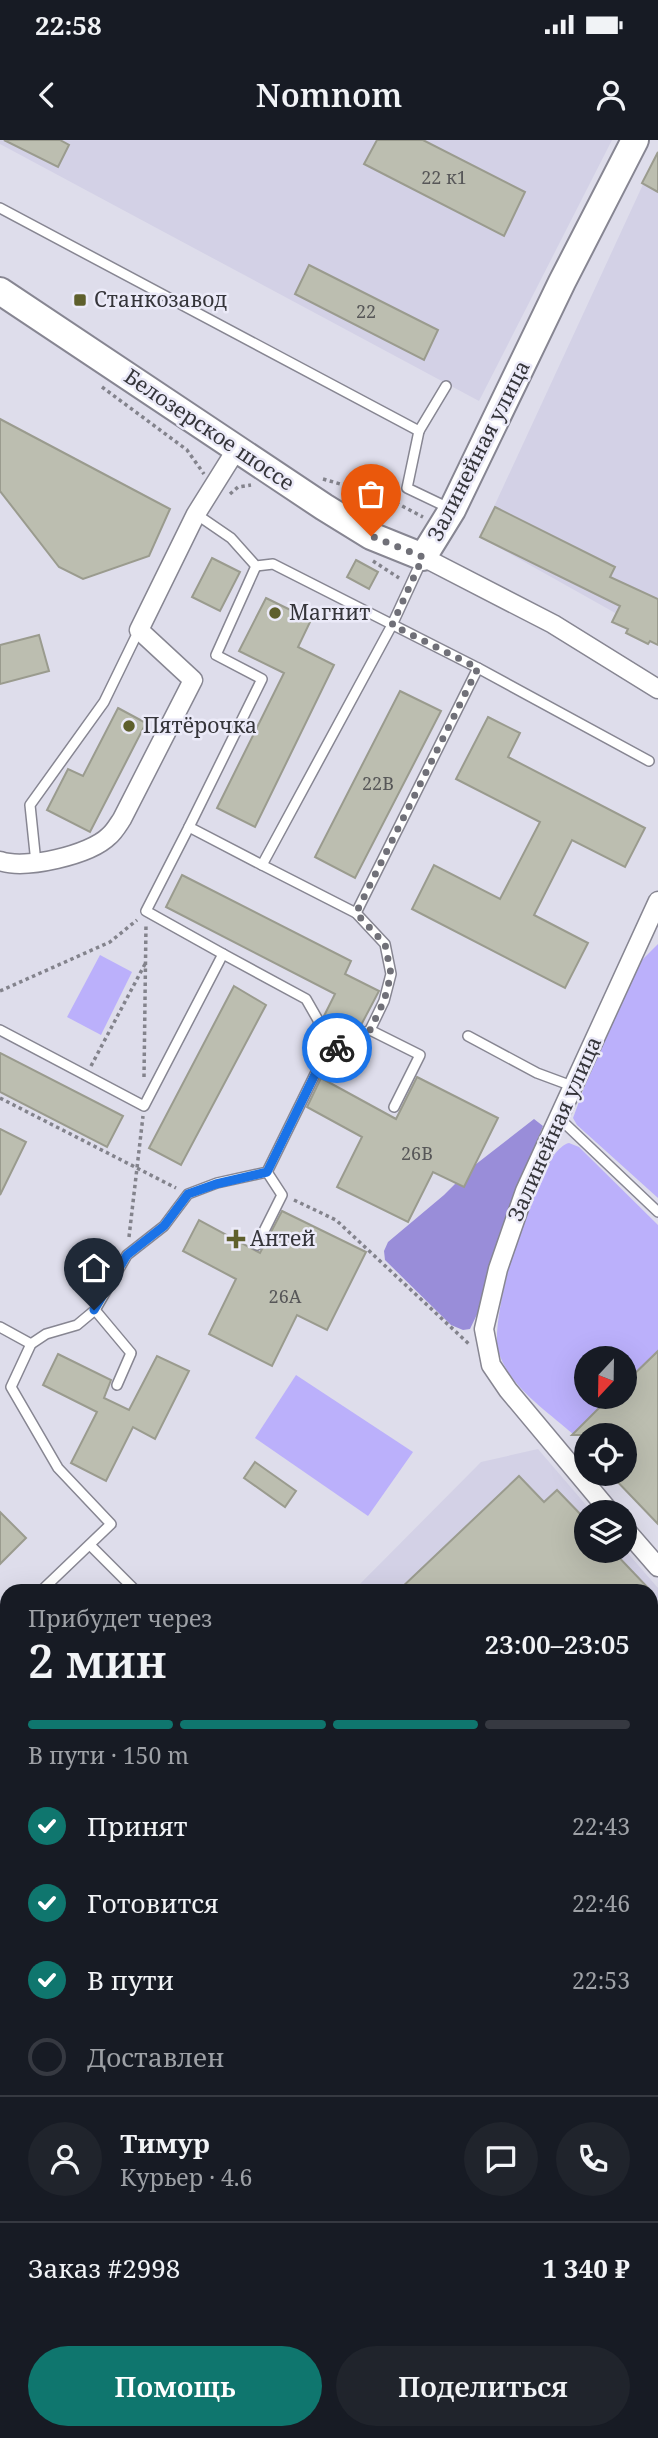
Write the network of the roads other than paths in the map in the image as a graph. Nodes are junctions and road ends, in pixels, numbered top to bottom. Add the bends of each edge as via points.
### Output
1 (635, 140) edge
2 (0, 208) edge
3 (0, 291) edge
4 (446, 386) dead end
5 (419, 431) junction
6 (236, 450) junction
7 (196, 514) junction
8 (447, 519) junction
9 (423, 557) junction
10 (256, 566) junction
11 (392, 625) junction
12 (139, 630) junction
13 (478, 668) junction
14 (658, 689) edge
15 (649, 761) dead end
16 (189, 827) junction
17 (0, 861) edge
18 (36, 863) junction
19 (262, 866) junction
20 (658, 901) edge
21 (356, 913) junction
22 (223, 954) junction
23 (370, 1030) junction
24 (0, 1031) edge
25 (468, 1036) dead end
26 (325, 1054) junction
27 (572, 1087) junction
28 (394, 1107) dead end
29 (558, 1117) junction
30 (267, 1172) junction
31 (658, 1212) edge
32 (257, 1245) dead end
33 (94, 1310) junction
34 (0, 1327) edge
35 (31, 1344) junction
36 (117, 1385) dead end
37 (600, 1500) edge
38 (637, 1543) edge
39 (90, 1545) junction
40 (658, 1567) edge
41 (48, 1584) edge
42 (129, 1584) edge

1 - 8 main road, Залинейная улица
2 - 5 lane
3 - 6 main road, Белозерское шоссе
4 - 5 lane
5 - 8 lane via 407,488
6 - 7 street
6 - 9 main road, Белозерское шоссе via 361,530
7 - 10 lane via 231,538
7 - 12 street
8 - 9 main road, Залинейная улица
9 - 11 lane
9 - 14 street, Залинейная улица via 541,617
10 - 11 lane via 273,564
10 - 16 lane via 216,655 262,679
11 - 13 lane
11 - 19 lane
12 - 18 lane via 104,702 30,805
12 - 18 street via 193,680 108,838 79,852
13 - 15 lane
13 - 21 lane
16 - 19 lane
16 - 22 lane via 146,911
17 - 18 street
19 - 21 lane
20 - 27 street, Залинейная улица
21 - 23 lane via 385,944 391,974
22 - 24 lane via 144,1106
22 - 26 lane via 306,999 318,1020
23 - 26 lane
23 - 28 lane via 420,1055
25 - 27 lane
26 - 30 lane
27 - 29 street, Залинейная улица
29 - 31 lane
29 - 37 street, Залинейная улица via 525,1191 484,1329 491,1365
30 - 32 lane via 282,1195
30 - 33 lane via 188,1194 164,1226 127,1255
33 - 35 lane via 77,1325 46,1334
33 - 36 lane via 131,1353
34 - 35 lane
35 - 39 lane via 11,1387 58,1468 111,1524
38 - 40 street
39 - 41 lane
39 - 42 lane

